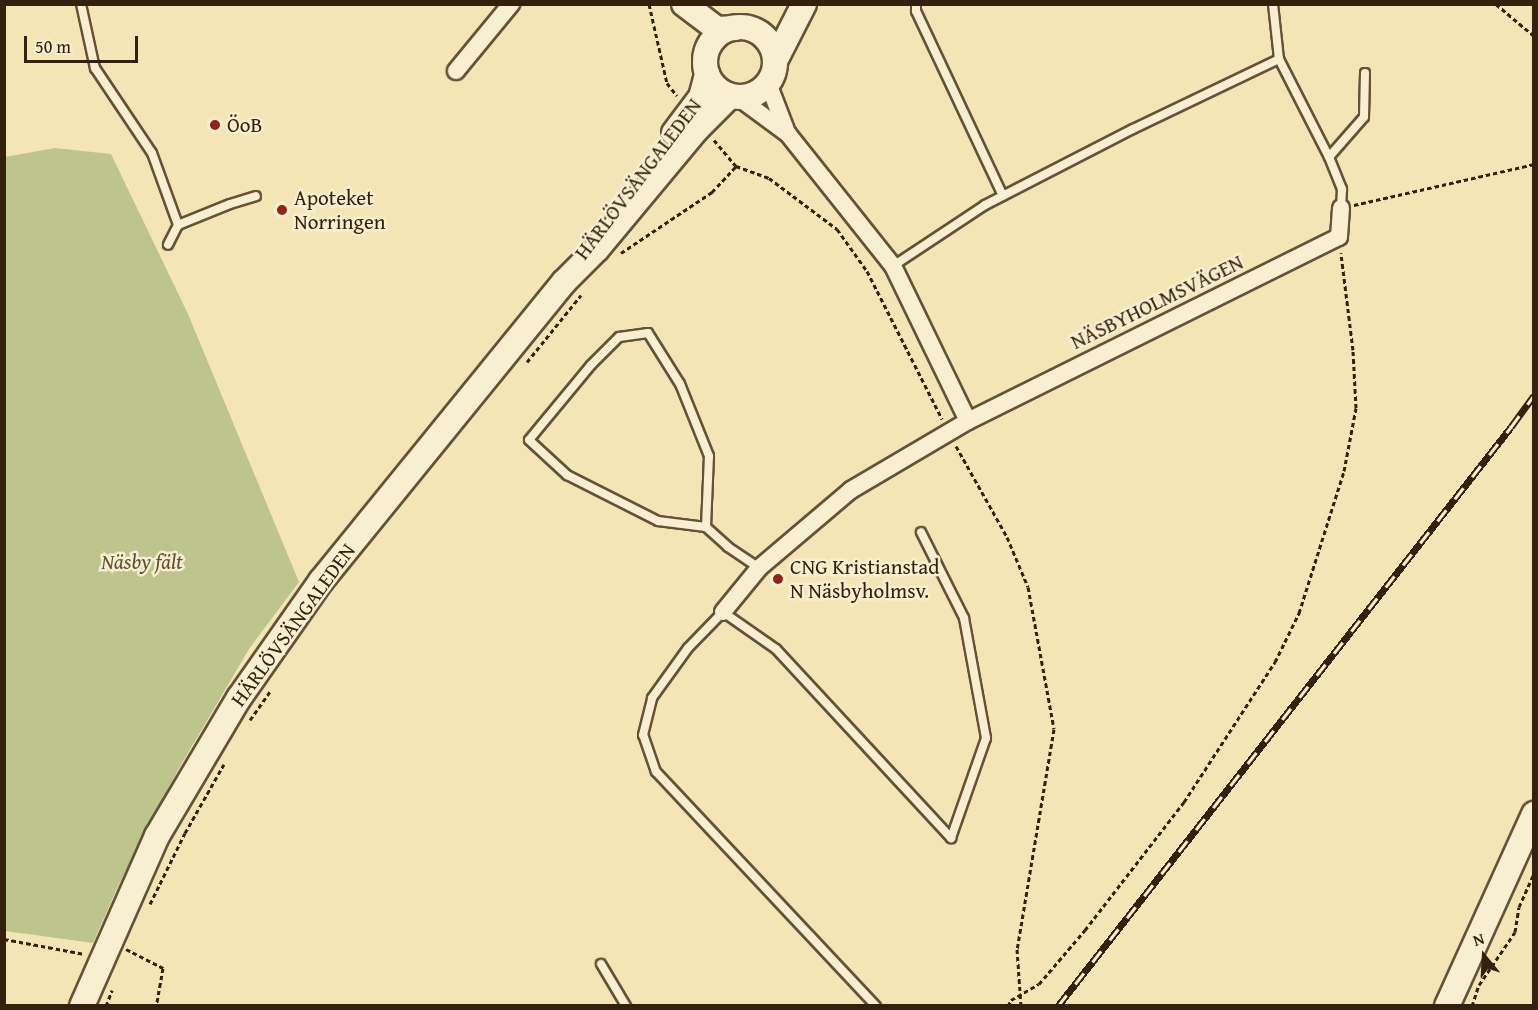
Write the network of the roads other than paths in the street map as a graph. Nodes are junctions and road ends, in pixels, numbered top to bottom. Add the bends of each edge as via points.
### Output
1 (81, 4) edge
2 (511, 4) edge
3 (683, 4) edge
4 (786, 4) edge
5 (804, 4) edge
6 (916, 4) edge
7 (1273, 4) edge
8 (741, 28) junction
9 (708, 48) junction
10 (1279, 59) junction
11 (456, 71) dead end
12 (771, 72) junction
13 (1365, 73) dead end
14 (707, 74) junction
15 (734, 97) junction
16 (788, 134) junction
17 (1329, 157) junction
18 (256, 196) dead end
19 (1003, 196) junction
20 (1341, 208) joint
21 (178, 225) junction
22 (168, 245) dead end
23 (892, 266) junction
24 (573, 287) junction
25 (968, 422) junction
26 (706, 527) junction
27 (921, 532) dead end
28 (759, 568) junction
29 (723, 612) junction
30 (1533, 814) edge
31 (601, 964) dead end
32 (82, 1005) edge
33 (627, 1005) edge
34 (876, 1005) edge
35 (1447, 1005) edge

1 - 21 lane via 95,68 152,153
2 - 11 street
3 - 8 main road via 717,29
3 - 9 main road via 693,28
4 - 8 main road via 776,21 761,31
5 - 12 main road
6 - 19 lane
7 - 10 lane
8 - 9 main road via 715,38
8 - 12 main road via 766,39
9 - 14 main road
10 - 17 lane
10 - 19 lane
12 - 15 main road via 760,91
12 - 16 street
13 - 17 lane via 1364,117
14 - 15 main road via 720,92
14 - 24 main road, HÄRLÖVSÄNGALEDEN via 700,97 587,243
15 - 16 street
15 - 24 main road, HÄRLÖVSÄNGALEDEN via 697,129 597,249
16 - 23 street
17 - 20 lane via 1342,189
18 - 21 lane
19 - 23 lane
20 - 25 street, NÄSBYHOLMSVÄGEN via 1339,237
21 - 22 lane
23 - 25 street
24 - 32 main road, HÄRLÖVSÄNGALEDEN via 321,581 239,698 157,836
25 - 28 street, NÄSBYHOLMSVÄGEN via 851,490
26 - 26 lane via 658,521 567,475 529,440 619,337 648,333 680,384 709,456
26 - 28 lane
27 - 29 lane via 964,618 986,738 951,838 776,649
28 - 29 street, NÄSBYHOLMSVÄGEN
29 - 34 lane via 688,648 652,698 643,735 656,772
30 - 35 main road
31 - 33 lane

